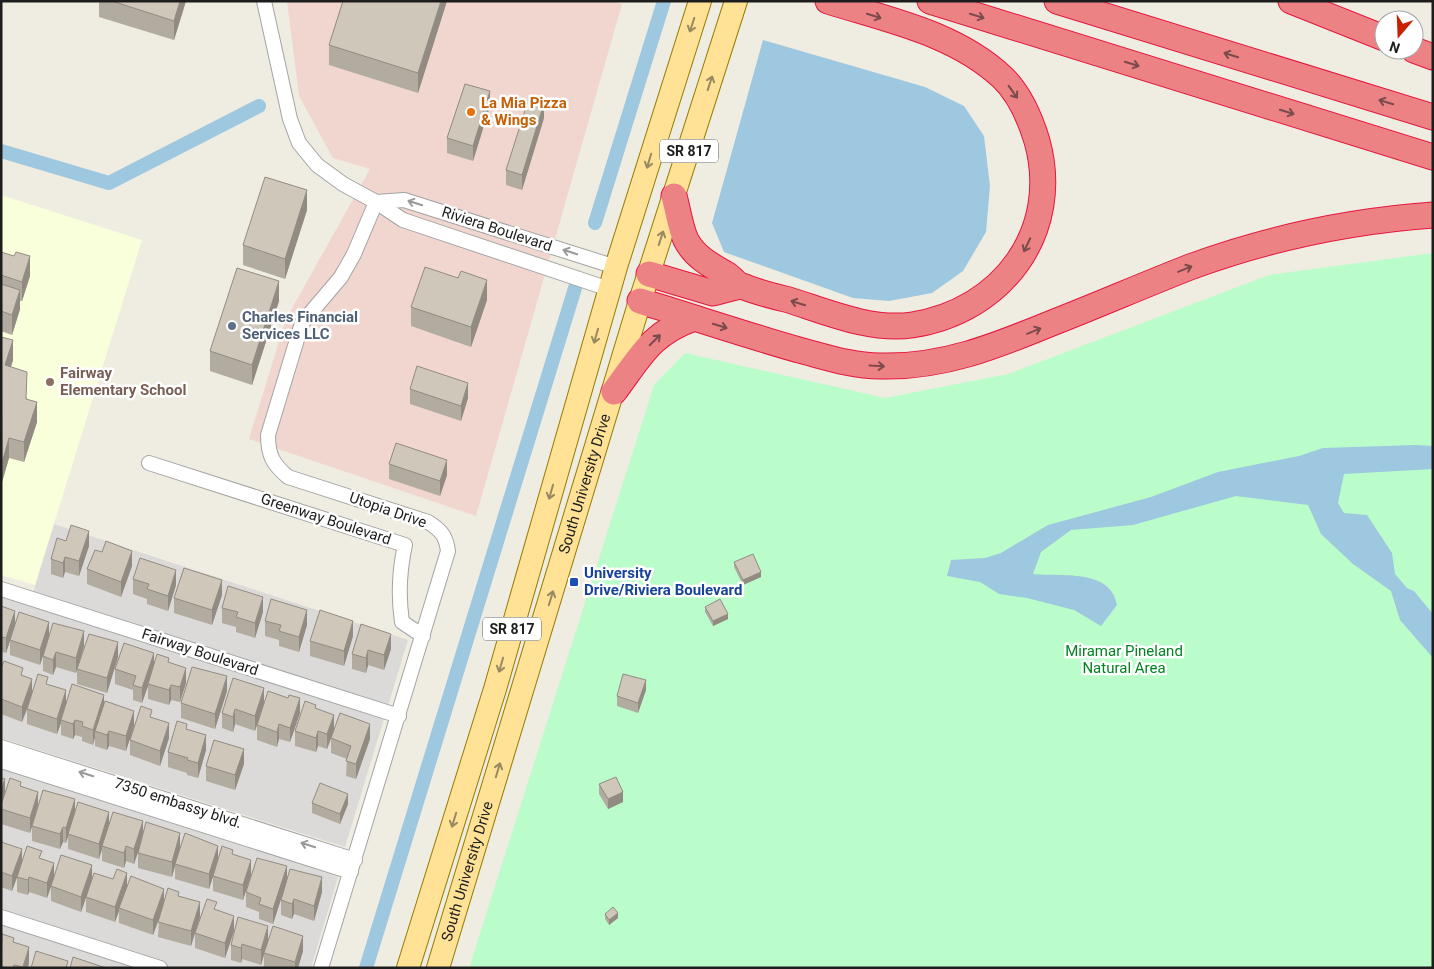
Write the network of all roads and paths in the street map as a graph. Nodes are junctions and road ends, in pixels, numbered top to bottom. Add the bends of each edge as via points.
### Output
1 (264, 1) edge
2 (700, 1) edge
3 (736, 1) edge
4 (828, 1) edge
5 (930, 1) edge
6 (1057, 1) edge
7 (1291, 1) edge
8 (1374, 34) edge
9 (1433, 117) edge
10 (1433, 157) edge
11 (674, 196) junction
12 (376, 202) junction
13 (1433, 215) edge
14 (616, 267) junction
15 (649, 274) junction
16 (740, 286) junction
17 (610, 289) junction
18 (640, 301) junction
19 (694, 318) junction
20 (614, 392) junction
21 (149, 463) dead end
22 (1, 589) edge
23 (423, 636) junction
24 (399, 716) junction
25 (1, 748) edge
26 (1, 761) edge
27 (353, 866) junction
28 (1, 917) edge
29 (160, 968) edge
30 (321, 968) edge
31 (408, 968) edge
32 (438, 968) edge

1 - 12 street, Riviera Boulevard via 290,119 299,144 336,180
2 -> 14 main road, South University Drive / SR 817
11 -> 3 main road, South University Drive / SR 817
4 -> 16 highway via 929,33 966,49 1003,78 1030,116 1041,157 1043,180 1038,217 1016,266 992,292 960,310 922,323 890,325 865,322
5 -> 10 highway
9 -> 6 highway
7 - 8 highway
15 -> 11 main road, South University Drive / SR 817
11 - 16 highway via 686,239 694,252
14 -> 12 street, Riviera Boulevard via 404,200
12 - 17 street, Riviera Boulevard via 403,220
12 - 23 street, Utopia Drive via 341,277 302,323 268,435 268,451 274,465 288,477 428,522 440,530 447,540 448,551
19 -> 13 highway via 850,364 922,365 968,356 1190,267 1251,246 1300,233 1384,218
14 - 15 main road
14 - 17 main road, South University Drive / SR 817
15 - 16 highway via 713,293
15 - 18 main road, South University Drive / SR 817
17 - 18 main road
17 -> 31 main road, South University Drive / SR 817 via 495,689
18 - 19 highway
18 - 20 main road, South University Drive / SR 817
20 -> 19 highway via 659,336 671,327
32 -> 20 main road, South University Drive / SR 817
21 - 23 street, Greenway Boulevard via 405,545 398,596 402,622
22 - 24 street, Fairway Boulevard
23 - 24 street, Utopia Drive
24 - 27 street, Utopia Drive
27 -> 25 street, 7350 embassy blvd.
26 - 27 street
27 - 30 street, Utopia Drive
28 - 29 street

